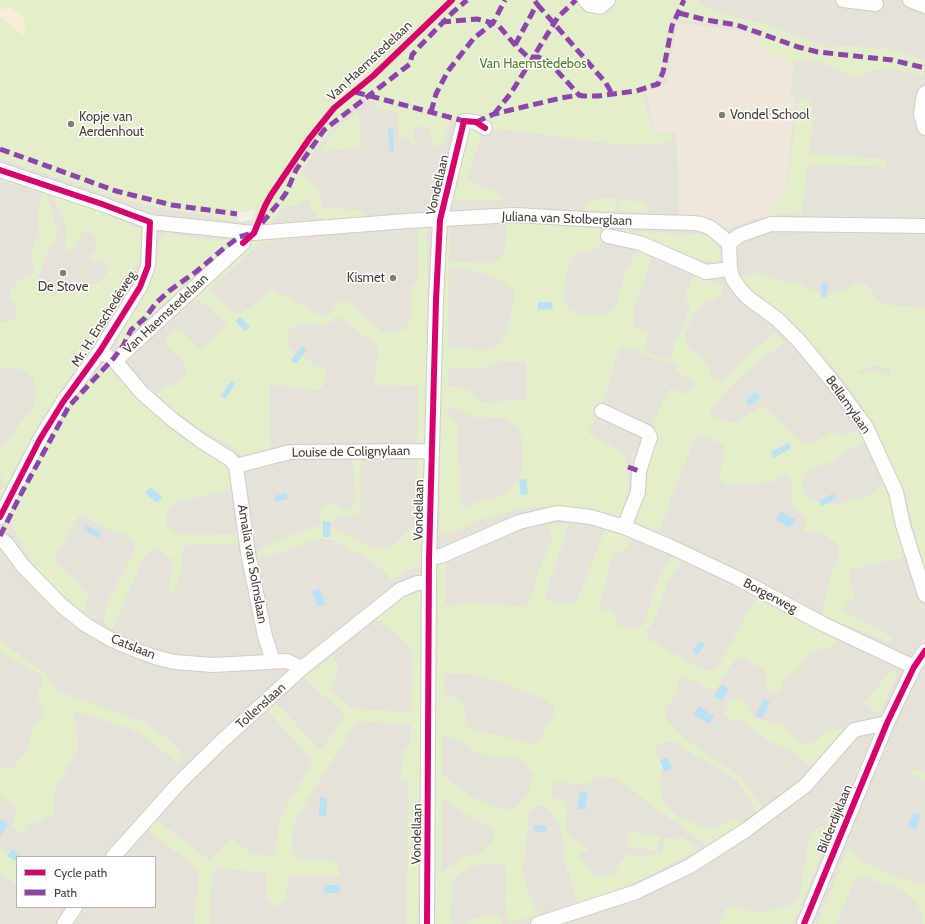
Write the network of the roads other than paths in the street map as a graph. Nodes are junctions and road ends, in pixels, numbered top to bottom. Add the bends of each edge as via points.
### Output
1 (585, 0) edge
2 (608, 0) edge
3 (844, 0) edge
4 (876, 4) dead end
5 (925, 93) edge
6 (485, 128) dead end
7 (925, 128) edge
8 (0, 170) edge
9 (440, 220) junction
10 (150, 222) junction
11 (925, 226) edge
12 (608, 236) dead end
13 (242, 243) dead end
14 (729, 243) junction
15 (730, 269) junction
16 (100, 351) junction
17 (116, 361) junction
18 (602, 411) dead end
19 (432, 452) junction
20 (236, 466) junction
21 (0, 517) edge
22 (624, 527) junction
23 (0, 539) edge
24 (429, 558) junction
25 (429, 583) junction
26 (925, 595) edge
27 (925, 651) edge
28 (273, 661) junction
29 (914, 667) junction
30 (302, 668) junction
31 (887, 723) junction
32 (113, 856) edge
33 (74, 908) edge
34 (64, 924) edge
35 (427, 924) edge
36 (538, 924) edge
37 (804, 924) edge

1 - 2 street via 590,5 600,7
3 - 4 street
5 - 7 street via 921,114
6 - 9 street, Vondellaan via 476,122 464,121
8 - 10 street
9 - 10 street, Juliana van Stolberglaan via 254,232
9 - 14 street, Juliana van Stolberglaan via 515,215 693,223 710,228
9 - 19 street, Vondellaan
10 - 16 street, Mr. H. Enschedéweg via 148,266 140,287
11 - 14 street via 771,224 740,235
12 - 15 street via 640,243 706,272
13 - 17 street, Van Haemstedelaan
14 - 15 street, Bellamylaan
15 - 26 street, Bellamylaan via 733,279 747,297 777,319 800,342 866,427 896,492 903,525
16 - 17 street
16 - 21 street, Mr. H. Enschedéweg via 63,402 40,440
17 - 20 street via 142,393 173,420 230,459
18 - 22 street via 647,432 650,437 639,471 638,492
19 - 20 street, Louise de Colignylaan via 290,452
19 - 24 street, Vondellaan
20 - 28 street, Amalia van Solmslaan via 248,553 265,636
22 - 24 street, Borgerweg via 591,517 557,513 519,522 441,556
22 - 29 street, Borgerweg via 737,578 823,624
23 - 28 street, Catslaan via 62,606 86,625 110,639 174,662 213,665
24 - 25 street, Vondellaan
25 - 30 street, Tollenslaan via 417,583 400,590
25 - 35 street, Vondellaan
27 - 29 street, Bilderdijklaan
28 - 30 street, Catslaan via 286,661
29 - 31 street, Bilderdijklaan
30 - 32 street, Tollenslaan via 179,783
31 - 36 street via 854,730 805,786 746,830 690,866 636,892
31 - 37 street, Bilderdijklaan
33 - 34 street

